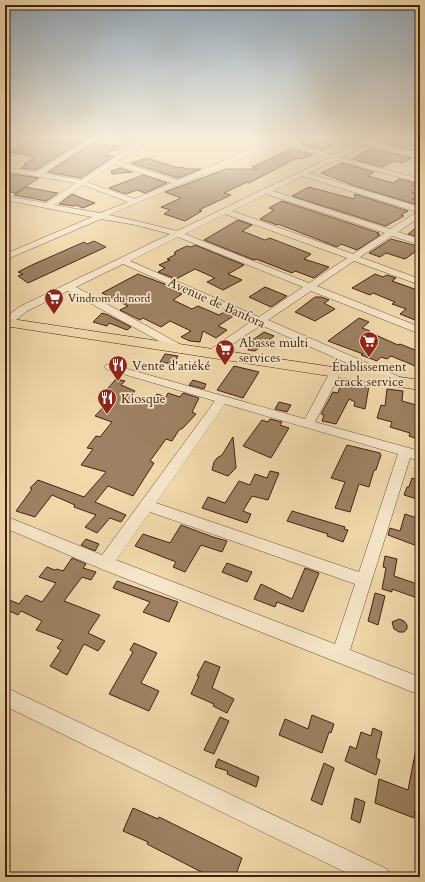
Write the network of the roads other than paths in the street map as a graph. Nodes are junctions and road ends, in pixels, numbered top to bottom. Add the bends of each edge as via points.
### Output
1 (63, 179) edge
2 (88, 179) edge
3 (166, 179) edge
4 (187, 179) edge
5 (291, 179) edge
6 (319, 179) edge
7 (82, 183) junction
8 (178, 183) junction
9 (266, 191) junction
10 (5, 198) edge
11 (134, 201) junction
12 (47, 206) junction
13 (420, 210) edge
14 (224, 211) junction
15 (420, 213) edge
16 (100, 216) junction
17 (392, 232) junction
18 (178, 234) junction
19 (420, 242) edge
20 (5, 257) edge
21 (354, 258) junction
22 (123, 261) junction
23 (420, 282) edge
24 (68, 287) junction
25 (311, 287) junction
26 (260, 321) junction
27 (6, 322) edge
28 (420, 331) edge
29 (181, 349) junction
30 (212, 353) junction
31 (110, 366) dead end
32 (335, 372) junction
33 (399, 382) junction
34 (420, 385) edge
35 (222, 400) junction
36 (308, 424) junction
37 (413, 454) edge
38 (147, 505) junction
39 (5, 522) edge
40 (105, 563) junction
41 (364, 580) junction
42 (340, 655) junction
43 (420, 686) edge
44 (5, 696) edge
45 (379, 877) edge

1 - 7 street
2 - 7 street
3 - 8 street
4 - 8 street
5 - 9 street
6 - 13 street
7 - 11 street
7 - 12 street
8 - 11 street
9 - 14 street
9 - 17 street
10 - 12 street
11 - 16 street
12 - 16 street
14 - 18 street
14 - 21 street
15 - 17 street
16 - 18 street via 137,222
16 - 20 street
17 - 19 street
17 - 21 street
18 - 22 street
18 - 25 street
21 - 23 street
21 - 25 street
22 - 24 street
22 - 26 street, Avenue de Banfora
24 - 27 street via 23,309
24 - 29 street, Avenue de Banfora
25 - 26 street
25 - 28 street
26 - 30 street
26 - 33 street, Avenue de Banfora
27 - 29 main road, Avenue de Banfora
29 - 30 main road, Avenue de Banfora
30 - 32 main road, Avenue de Banfora
31 - 35 street
32 - 33 main road, Avenue de Banfora
32 - 36 street
33 - 34 main road, Avenue de Banfora
35 - 36 street
35 - 38 street
36 - 37 street
37 - 41 street
38 - 40 street
38 - 41 street
39 - 40 street
40 - 42 street
41 - 42 street
42 - 43 street
44 - 45 street

